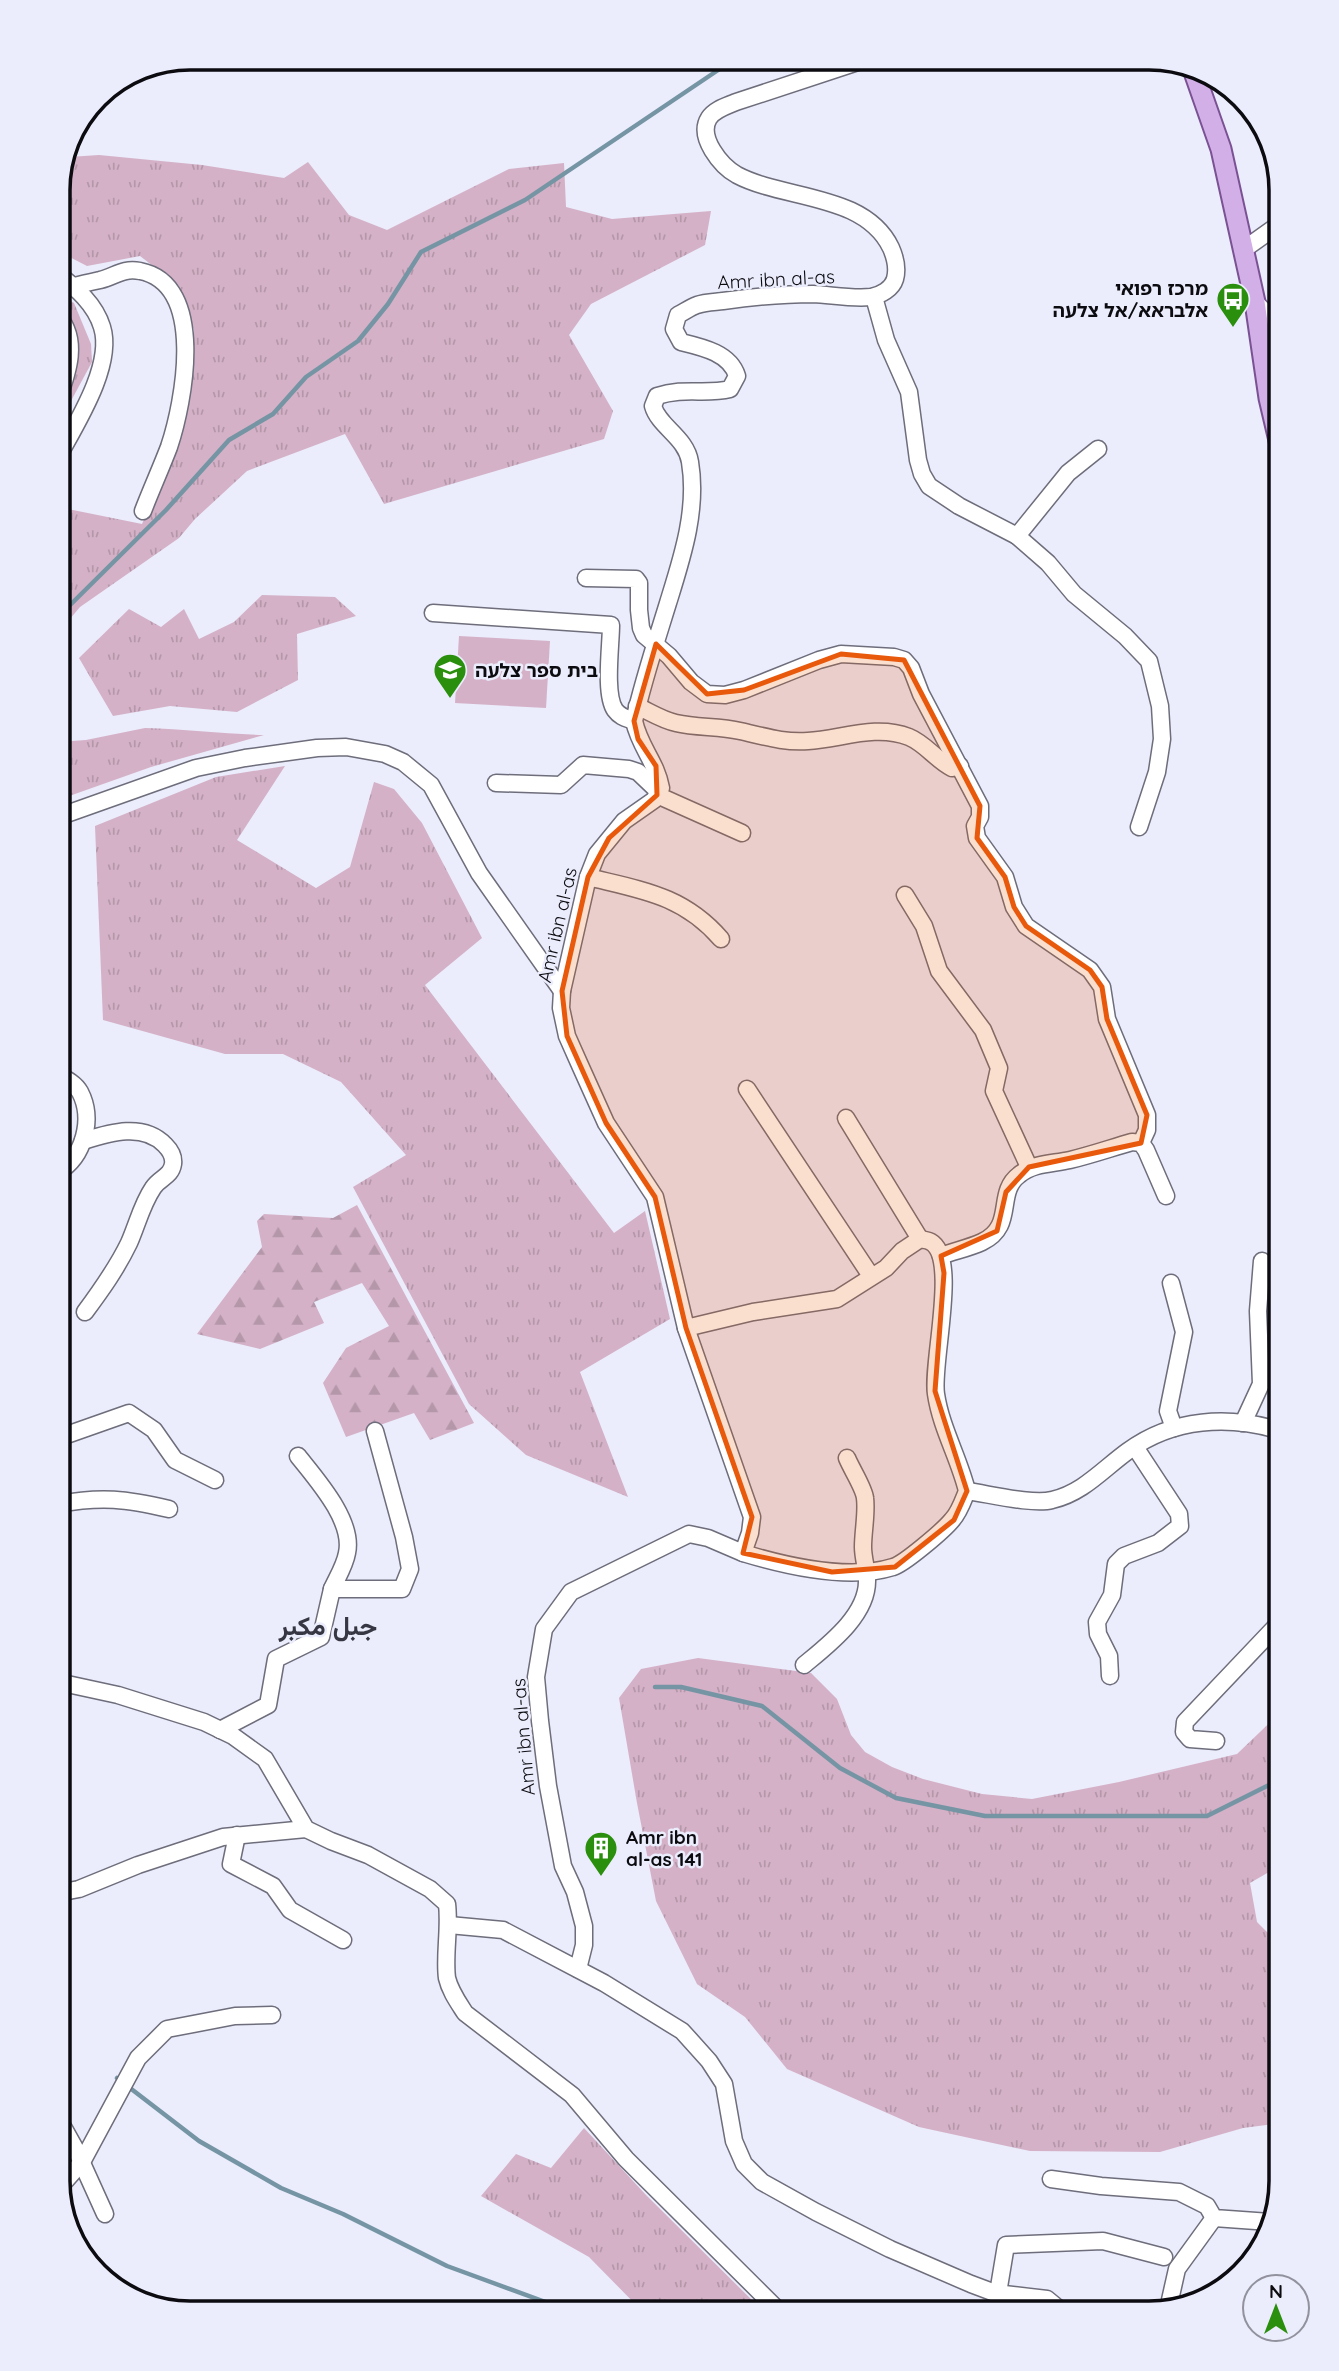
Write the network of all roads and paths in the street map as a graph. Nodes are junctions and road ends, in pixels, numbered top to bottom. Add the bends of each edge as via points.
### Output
1 (835, 70) edge
2 (1197, 80) edge
3 (1269, 232) edge
4 (1243, 250) junction
5 (70, 283) edge
6 (74, 286) junction
7 (874, 297) junction
8 (1255, 302) junction
9 (1269, 316) edge
10 (1269, 398) edge
11 (70, 433) edge
12 (1098, 449) dead end
13 (143, 511) dead end
14 (1017, 536) junction
15 (586, 578) dead end
16 (433, 613) dead end
17 (656, 644) junction
18 (636, 713) junction
19 (960, 766) junction
20 (496, 783) dead end
21 (658, 793) junction
22 (70, 813) edge
23 (1139, 827) dead end
24 (741, 833) dead end
25 (588, 877) junction
26 (905, 895) dead end
27 (721, 939) dead end
28 (562, 991) junction
29 (70, 1080) edge
30 (747, 1089) dead end
31 (846, 1118) dead end
32 (83, 1141) junction
33 (1141, 1143) junction
34 (70, 1161) edge
35 (1029, 1167) junction
36 (1166, 1196) dead end
37 (920, 1240) junction
38 (941, 1256) junction
39 (1262, 1261) dead end
40 (872, 1276) junction
41 (1171, 1283) dead end
42 (85, 1312) dead end
43 (686, 1328) junction
44 (1243, 1423) junction
45 (1174, 1427) junction
46 (1269, 1427) edge
47 (375, 1431) dead end
48 (70, 1434) edge
49 (1135, 1447) junction
50 (298, 1456) dead end
51 (847, 1458) dead end
52 (215, 1480) dead end
53 (967, 1492) junction
54 (70, 1502) edge
55 (169, 1509) dead end
56 (743, 1553) junction
57 (866, 1571) junction
58 (332, 1589) junction
59 (1269, 1634) edge
60 (804, 1665) dead end
61 (1110, 1676) dead end
62 (70, 1685) edge
63 (220, 1730) junction
64 (1216, 1741) dead end
65 (306, 1829) junction
66 (237, 1835) junction
67 (70, 1891) edge
68 (449, 1925) junction
69 (343, 1940) dead end
70 (578, 1969) junction
71 (272, 2015) dead end
72 (70, 2140) edge
73 (82, 2162) junction
74 (70, 2176) edge
75 (1051, 2179) dead end
76 (105, 2214) dead end
77 (1214, 2218) junction
78 (1262, 2221) edge
79 (1164, 2257) dead end
80 (999, 2293) junction
81 (1170, 2299) edge
82 (769, 2301) edge
83 (1049, 2301) edge

1 - 7 street via 718,110 708,119 706,133 710,145 736,174 831,203 865,218 879,231 896,261 895,280 886,292
2 - 4 main road via 1221,149
3 - 4 street
4 - 8 main road
5 - 6 street
6 - 11 street via 103,329 104,351 97,378
6 - 13 street via 118,271 151,274 177,298 183,316 184,373 179,405
7 - 14 street via 886,340 909,392 922,474 929,486
7 - 17 street, Amr ibn al-as via 746,298 697,305 678,315 674,329 681,342 720,354 734,366 737,376 730,389 676,390 657,396 653,406 656,418 680,439 690,460 691,488 691,517
8 - 9 street
8 - 10 main road
12 - 14 street via 1068,473
14 - 23 street via 1149,661 1160,706 1161,739 1157,772
15 - 17 street via 636,579 641,628
16 - 18 street via 611,625 613,707 621,717
17 - 18 street, Amr ibn al-as
17 - 19 street via 707,694 744,690 841,654 904,660
18 - 19 street via 780,741 872,732 908,737 943,763
18 - 21 street via 638,739 656,766
19 - 33 street via 980,806 977,838 1005,877 1014,907 1026,926 1090,970 1102,987 1107,1019 1147,1115
20 - 21 street via 561,785 583,765 638,772
21 - 24 street
21 - 25 street, Amr ibn al-as via 609,838
22 - 28 street via 196,768 245,758 338,748 385,754 431,785 479,873
25 - 27 street via 668,897 707,923
25 - 28 street, Amr ibn al-as
26 - 35 street via 924,926 939,971 983,1030 999,1068 994,1091
28 - 43 street, Amr ibn al-as via 567,1035 584,1075 606,1123 655,1197
29 - 32 street via 79,1091 85,1115
30 - 40 street
31 - 37 street
32 - 34 street
32 - 42 street via 126,1131 143,1132 166,1146 173,1166 168,1176 153,1186 113,1274
33 - 35 street
33 - 36 street
35 - 38 street via 1006,1192 1005,1214 996,1231 983,1242
37 - 38 street via 931,1242
37 - 40 street
38 - 53 street via 944,1273 935,1391
39 - 44 street via 1258,1311 1261,1384
40 - 43 street via 837,1299 753,1311
41 - 45 street via 1184,1332 1168,1410
43 - 56 street, Amr ibn al-as via 752,1517
44 - 45 street via 1199,1422
44 - 46 street
45 - 49 street
47 - 58 street via 410,1569 402,1589
48 - 52 street via 129,1413 154,1430 175,1460
49 - 53 street via 1081,1489 1051,1501
49 - 61 street via 1180,1514 1180,1526 1116,1564 1112,1595 1097,1622 1110,1657
50 - 58 street via 345,1526 348,1552
51 - 57 street via 865,1500
53 - 57 street via 954,1520 923,1546 895,1567
54 - 55 street via 125,1499
56 - 57 street via 832,1572
56 - 70 street, Amr ibn al-as via 689,1534 571,1592 544,1629 536,1677 540,1721 563,1867 584,1926
57 - 60 street via 864,1597 854,1616
58 - 63 street via 321,1637 276,1658 268,1705
59 - 64 street via 1185,1722 1184,1732 1191,1739
62 - 63 street via 118,1695
63 - 65 street via 265,1759
65 - 66 street
65 - 68 street via 368,1855 430,1889 447,1904
66 - 67 street
66 - 69 street via 232,1864 273,1886 289,1910
68 - 70 street via 503,1930
68 - 82 street via 447,1977 465,2013 572,2095 626,2159
70 - 80 street via 682,2031 709,2061 724,2084 734,2141 744,2164 762,2182 890,2249
71 - 73 street via 235,2016 167,2029 138,2058
72 - 73 street
73 - 74 street
73 - 76 street
75 - 77 street via 1179,2192 1207,2206
77 - 78 street
77 - 81 street via 1177,2269
79 - 80 street via 1102,2241 1006,2245
80 - 83 street

